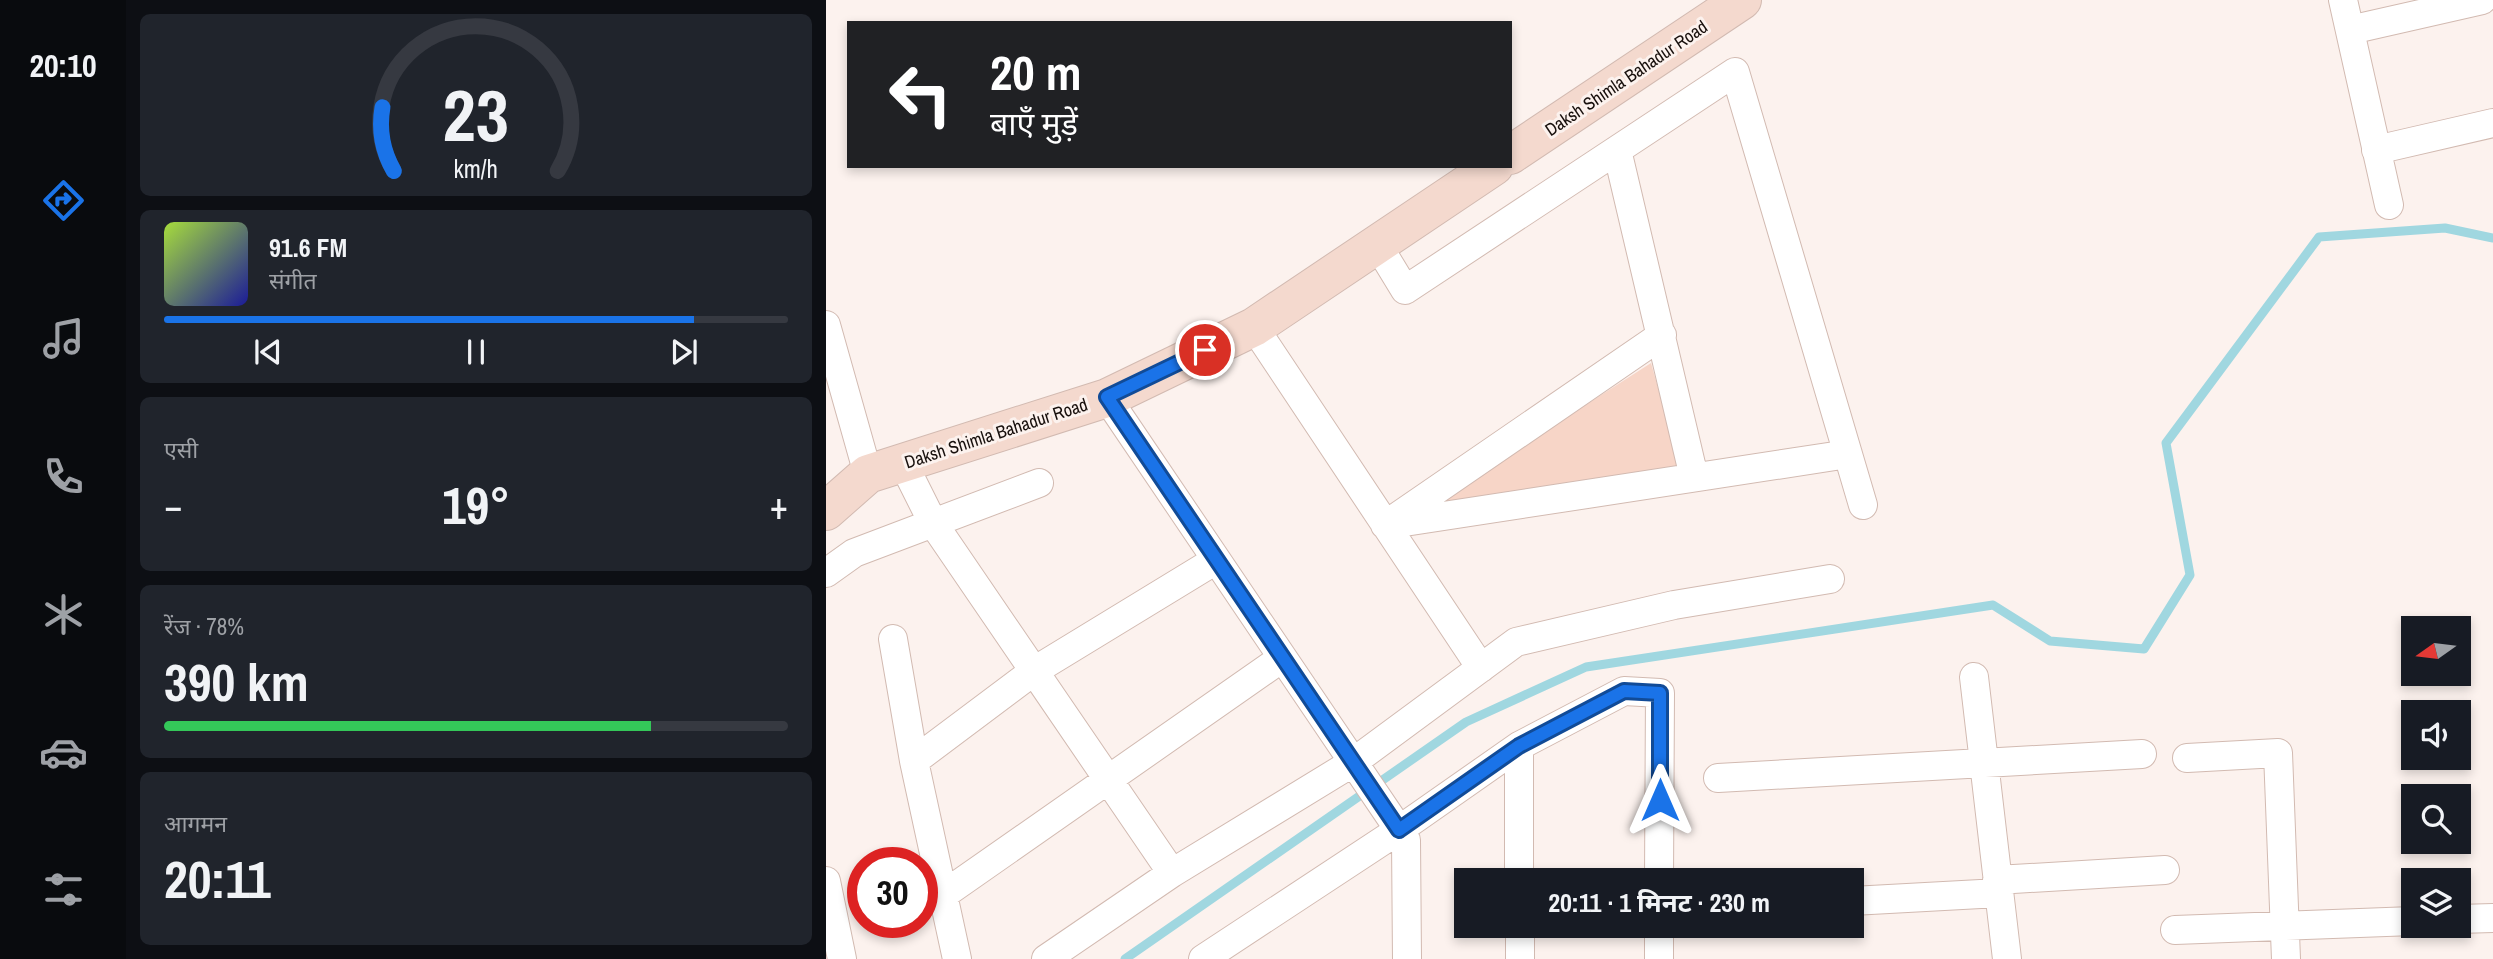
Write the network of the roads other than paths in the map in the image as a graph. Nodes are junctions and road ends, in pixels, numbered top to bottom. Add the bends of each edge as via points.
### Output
1 (1742, 0) edge
2 (2343, 0) edge
3 (2482, 0) edge
4 (2350, 30) junction
5 (2493, 122) edge
6 (1617, 150) junction
7 (2376, 150) junction
8 (1512, 154) edge
9 (1491, 168) edge
10 (2389, 205) dead end
11 (1377, 244) junction
12 (826, 325) edge
13 (1254, 327) junction
14 (1662, 335) junction
15 (1107, 397) junction
16 (1848, 454) junction
17 (885, 468) junction
18 (1694, 477) junction
19 (1039, 483) dead end
20 (1863, 506) dead end
21 (826, 511) edge
22 (933, 523) junction
23 (1385, 525) junction
24 (1216, 560) junction
25 (826, 573) edge
26 (1830, 579) dead end
27 (893, 639) dead end
28 (1282, 659) junction
29 (1480, 668) junction
30 (1034, 671) junction
31 (1973, 677) dead end
32 (1519, 746) junction
33 (2142, 754) dead end
34 (2187, 758) dead end
35 (914, 761) junction
36 (1984, 765) junction
37 (1355, 768) junction
38 (1718, 778) dead end
39 (1107, 779) junction
40 (1399, 830) junction
41 (1519, 868) edge
42 (1659, 868) edge
43 (2165, 870) dead end
44 (1172, 873) junction
45 (826, 881) edge
46 (1998, 886) junction
47 (943, 895) junction
48 (1864, 900) edge
49 (2493, 918) edge
50 (2471, 919) edge
51 (2401, 921) edge
52 (2285, 926) junction
53 (2175, 930) dead end
54 (1520, 938) edge
55 (1659, 938) edge
56 (842, 959) edge
57 (957, 959) edge
58 (1046, 959) edge
59 (1203, 959) edge
60 (1407, 959) edge
61 (1520, 959) edge
62 (1659, 959) edge
63 (2007, 959) edge
64 (2286, 959) edge

1 - 8 street, Daksh Shimla Bahadur Road
2 - 4 street
3 - 4 street
4 - 7 street
5 - 7 street
6 - 11 street via 1405,290
6 - 14 street
6 - 16 street via 1735,72
7 - 10 street
9 - 11 street, Daksh Shimla Bahadur Road
11 - 13 street, Daksh Shimla Bahadur Road
12 - 17 street
13 - 15 street, Daksh Shimla Bahadur Road
13 - 23 street
14 - 18 street
14 - 23 street
15 - 17 street, Daksh Shimla Bahadur Road
15 - 24 street
16 - 18 street
16 - 20 street
17 - 21 street, Daksh Shimla Bahadur Road
17 - 22 street
18 - 23 street
19 - 22 street
22 - 25 street via 855,553
22 - 30 street
23 - 29 street
24 - 28 street
24 - 30 street
26 - 29 street via 1674,605 1516,642
27 - 35 street
28 - 37 street
28 - 39 street
29 - 37 street
30 - 35 street
30 - 39 street
31 - 36 street
32 - 40 street
32 - 41 street
32 - 42 street via 1624,691 1660,693
33 - 36 street
34 - 52 street via 2278,753
35 - 47 street
36 - 38 street
36 - 46 street
37 - 40 street
37 - 44 street
39 - 44 street
39 - 47 street
40 - 59 street
40 - 60 street via 1406,840
43 - 46 street
44 - 58 street
45 - 56 street
46 - 48 street
46 - 63 street
47 - 57 street
49 - 50 street
51 - 52 street
52 - 53 street
52 - 64 street
54 - 61 street
55 - 62 street

